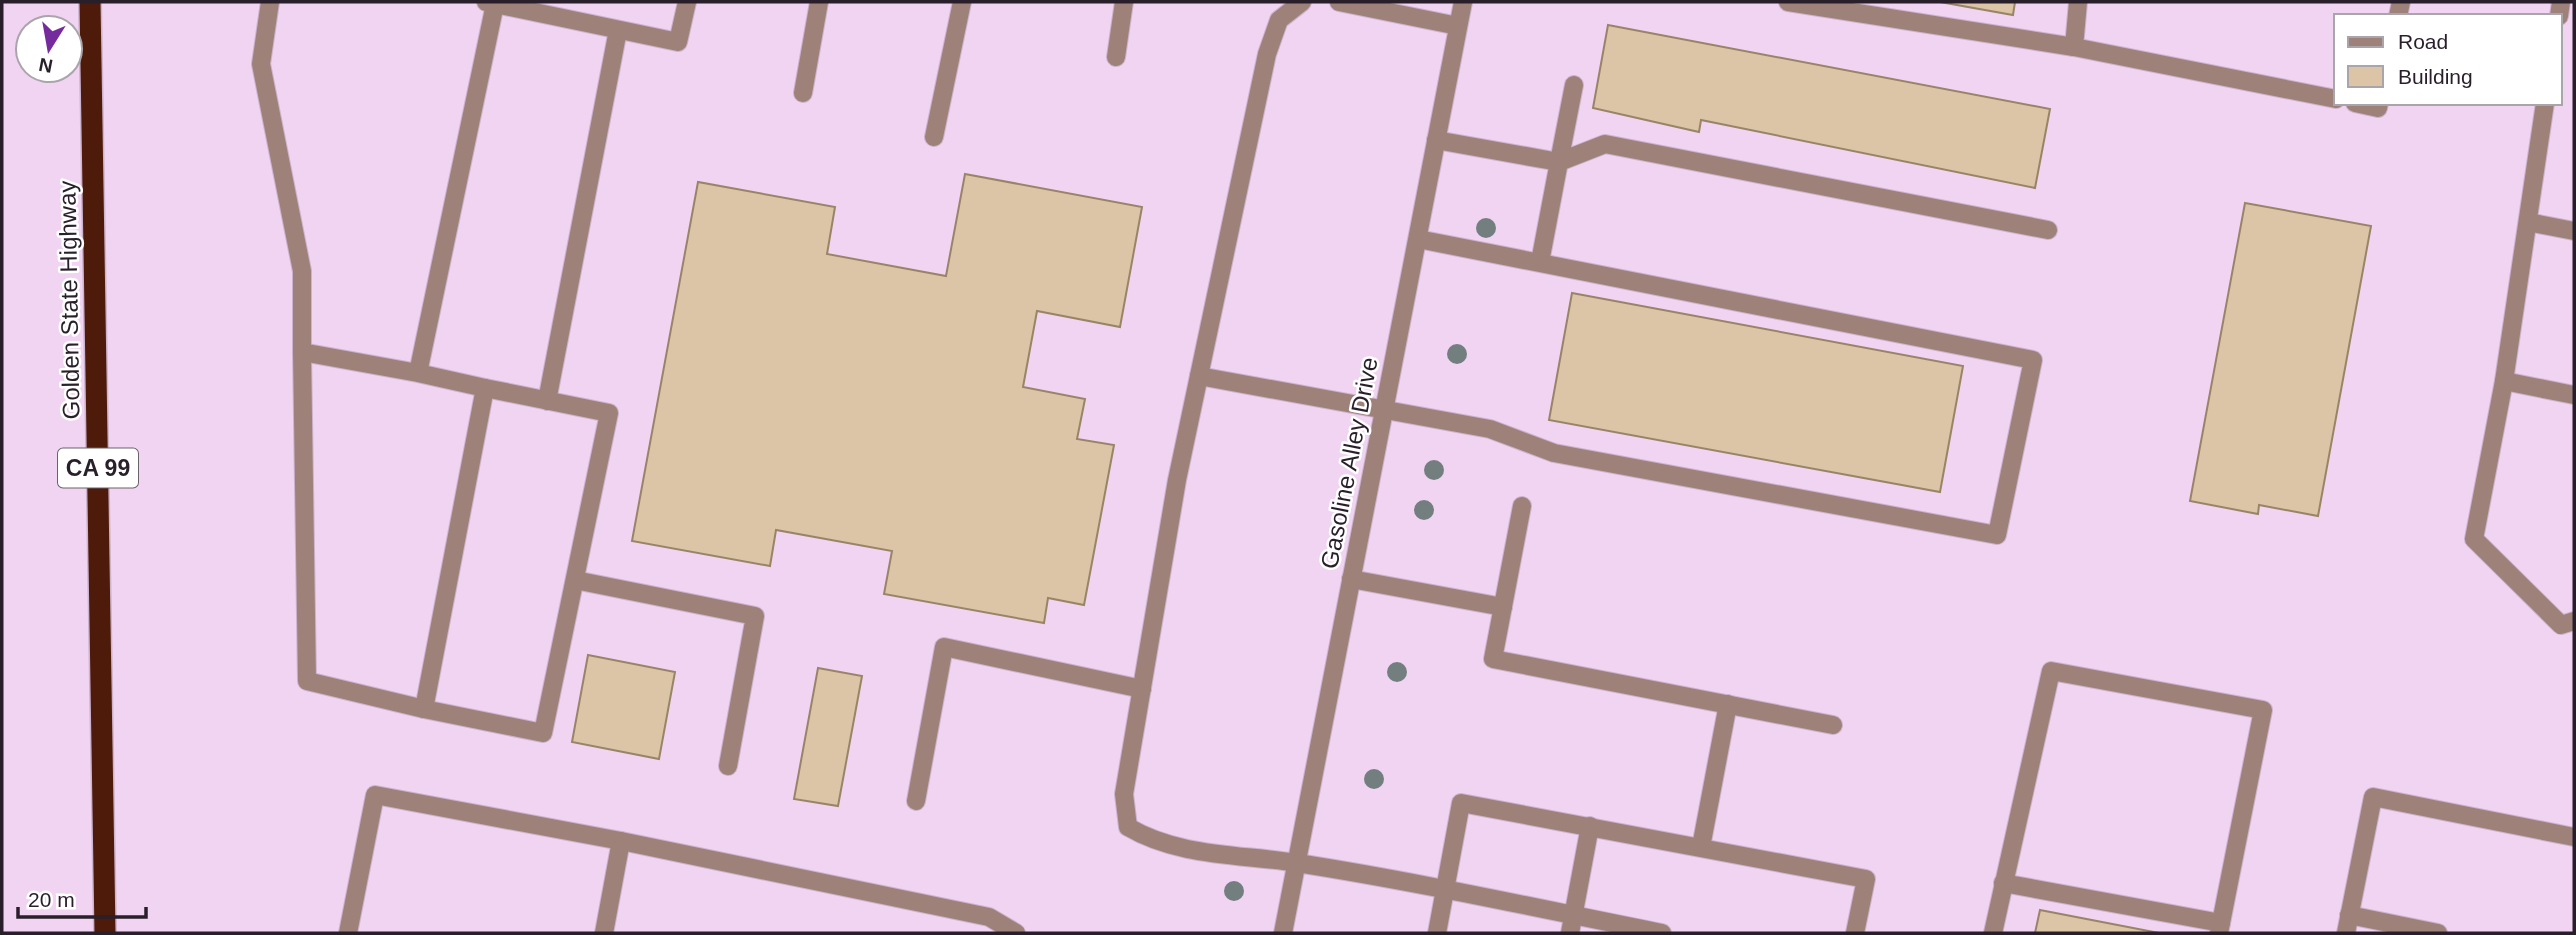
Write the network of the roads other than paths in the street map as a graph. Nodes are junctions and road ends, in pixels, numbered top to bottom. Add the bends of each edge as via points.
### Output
1 (90, 2) edge
2 (270, 2) edge
3 (687, 2) edge
4 (819, 2) edge
5 (962, 2) edge
6 (1124, 2) edge
7 (1302, 2) edge
8 (1339, 2) edge
9 (1463, 2) edge
10 (1788, 2) edge
11 (2078, 2) edge
12 (490, 3) edge
13 (1458, 26) junction
14 (618, 30) junction
15 (2074, 47) junction
16 (1116, 57) dead end
17 (1574, 85) dead end
18 (803, 93) dead end
19 (2334, 99) edge
20 (2546, 105) edge
21 (934, 137) dead end
22 (1436, 140) junction
23 (1559, 162) junction
24 (2528, 222) junction
25 (2048, 230) dead end
26 (2574, 230) edge
27 (1418, 239) junction
28 (1540, 262) junction
29 (302, 352) junction
30 (418, 373) junction
31 (1199, 376) junction
32 (2504, 381) junction
33 (485, 388) junction
34 (2574, 395) edge
35 (547, 401) junction
36 (1385, 409) junction
37 (1522, 506) dead end
38 (1352, 579) junction
39 (575, 580) junction
40 (1503, 607) junction
41 (2574, 621) edge
42 (1142, 689) junction
43 (1728, 704) junction
44 (424, 709) junction
45 (1833, 725) dead end
46 (728, 766) dead end
47 (916, 801) dead end
48 (1590, 826) junction
49 (2574, 837) edge
50 (621, 841) junction
51 (1701, 847) junction
52 (1297, 863) junction
53 (2003, 884) junction
54 (1443, 892) junction
55 (2349, 915) junction
56 (1572, 924) edge
57 (2220, 928) edge
58 (105, 933) edge
59 (348, 933) edge
60 (604, 933) edge
61 (1016, 933) edge
62 (1283, 933) edge
63 (1437, 933) edge
64 (1662, 933) edge
65 (1855, 933) edge
66 (1993, 933) edge
67 (2346, 933) edge
68 (2438, 933) edge

1 - 58 highway, Golden State Highway / CA 99
2 - 29 street via 261,64 302,271
3 - 14 street via 678,42
4 - 18 street
5 - 21 street
6 - 16 street
7 - 31 street via 1279,20 1267,54
8 - 13 street
9 - 13 street, Gasoline Alley Drive
10 - 15 street
11 - 15 street
12 - 14 street
12 - 30 street
13 - 22 street, Gasoline Alley Drive
14 - 35 street
15 - 19 street
17 - 23 street
20 - 24 street
22 - 23 street
22 - 27 street, Gasoline Alley Drive
23 - 25 street via 1605,144
23 - 28 street
24 - 26 street
24 - 32 street
27 - 28 street
27 - 36 street, Gasoline Alley Drive
28 - 36 street via 2033,360 1997,535 1554,453 1490,429
29 - 30 street
29 - 44 street via 307,681
30 - 33 street
31 - 36 street
31 - 42 street
32 - 34 street
32 - 41 street via 2474,539 2561,625
33 - 35 street
33 - 44 street
35 - 39 street via 609,414
36 - 38 street, Gasoline Alley Drive
37 - 40 street
38 - 40 street
38 - 52 street, Gasoline Alley Drive
39 - 44 street via 543,733
39 - 46 street via 755,616
40 - 43 street via 1493,659
42 - 47 street via 944,647
42 - 52 street via 1124,794 1128,827 1154,843
43 - 45 street
43 - 51 street
48 - 51 street
48 - 54 street via 1461,803
48 - 56 street
49 - 55 street via 2374,797
50 - 59 street via 375,795
50 - 60 street
50 - 61 street via 989,917
51 - 65 street via 1866,878
52 - 54 street
52 - 62 street, Gasoline Alley Drive
53 - 57 street
53 - 57 street via 2051,671 2263,710
53 - 66 street
54 - 56 street
54 - 63 street
55 - 67 street
55 - 68 street
56 - 64 street

